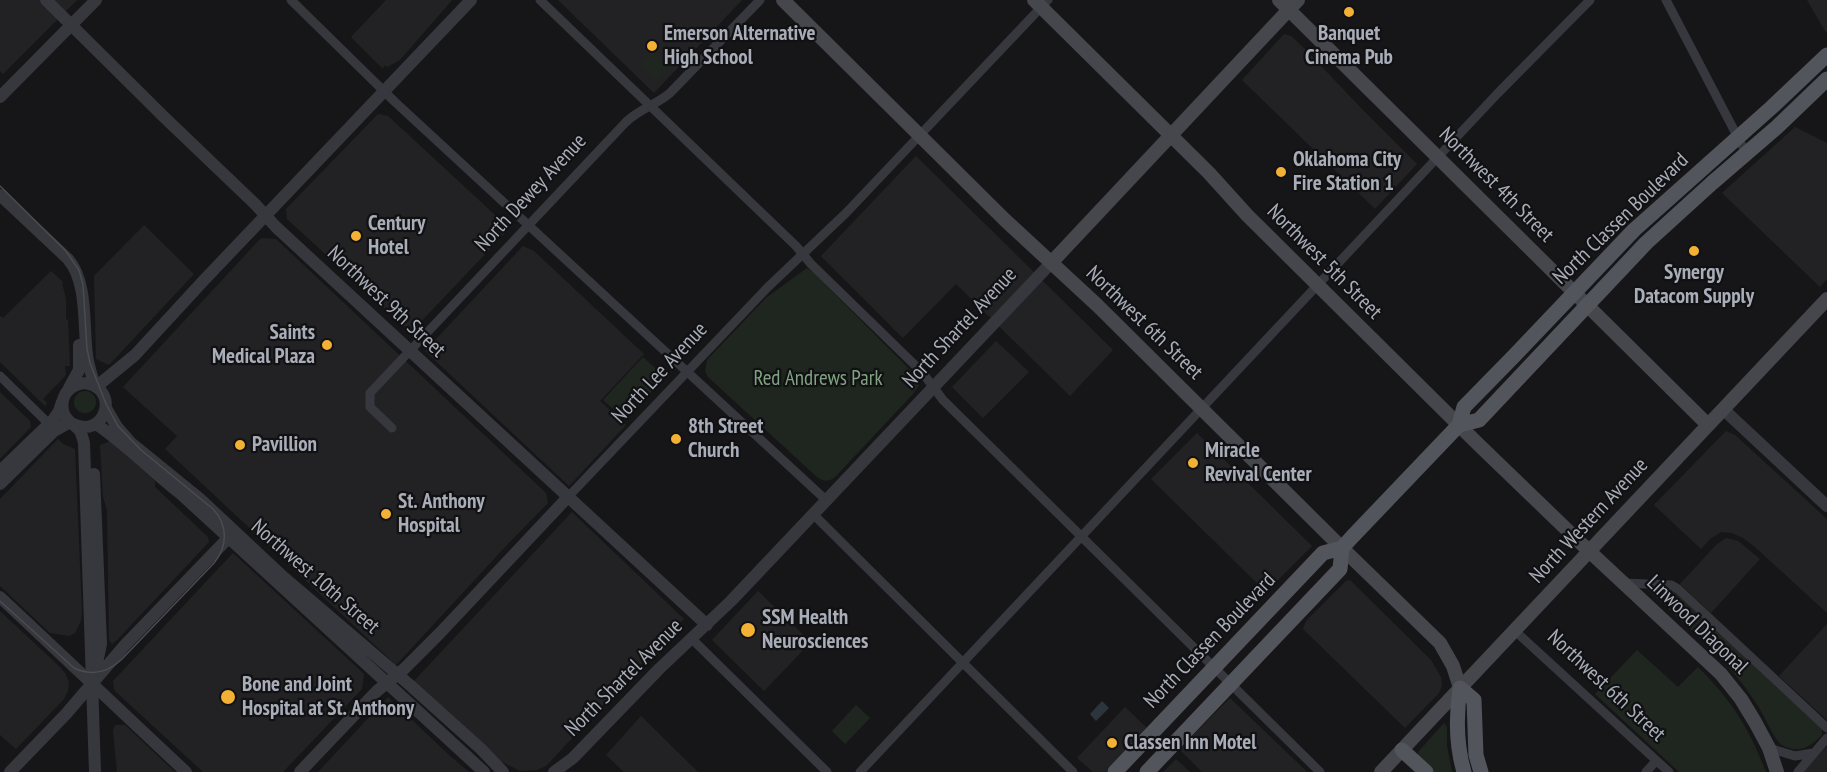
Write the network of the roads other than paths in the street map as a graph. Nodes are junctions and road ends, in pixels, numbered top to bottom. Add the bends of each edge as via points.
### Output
1 (46, 0) edge
2 (96, 0) edge
3 (291, 0) edge
4 (471, 0) edge
5 (540, 0) edge
6 (760, 0) edge
7 (783, 0) edge
8 (1279, 0) edge
9 (1590, 0) edge
10 (1666, 0) edge
11 (1041, 2) edge
12 (1294, 5) edge
13 (72, 25) junction
14 (1827, 55) edge
15 (1827, 79) edge
16 (385, 91) junction
17 (0, 97) edge
18 (650, 106) junction
19 (920, 136) junction
20 (1171, 136) junction
21 (1738, 137) junction
22 (1746, 153) junction
23 (1438, 158) junction
24 (0, 195) edge
25 (266, 215) junction
26 (528, 224) junction
27 (803, 255) junction
28 (1051, 263) junction
29 (1318, 285) junction
30 (80, 287) junction
31 (1574, 293) junction
32 (1827, 299) edge
33 (1587, 305) junction
34 (410, 350) junction
35 (135, 355) junction
36 (688, 372) junction
37 (0, 376) edge
38 (96, 387) junction
39 (933, 387) junction
40 (65, 396) junction
41 (106, 407) junction
42 (1202, 409) junction
43 (1723, 409) junction
44 (71, 423) junction
45 (50, 424) junction
46 (94, 425) junction
47 (1460, 425) junction
48 (1708, 425) junction
49 (392, 428) dead end
50 (0, 471) edge
51 (0, 484) edge
52 (568, 497) junction
53 (826, 500) junction
54 (1827, 506) edge
55 (813, 514) junction
56 (231, 535) junction
57 (1081, 536) junction
58 (1342, 548) junction
59 (1589, 551) junction
60 (1623, 583) junction
61 (0, 597) edge
62 (707, 625) junction
63 (1514, 630) junction
64 (691, 638) junction
65 (962, 662) junction
66 (1214, 668) junction
67 (392, 679) junction
68 (91, 684) junction
69 (1231, 684) junction
70 (1460, 688) junction
71 (1827, 728) edge
72 (1827, 738) edge
73 (1769, 748) junction
74 (1402, 750) junction
75 (1813, 753) junction
76 (573, 758) junction
77 (1656, 761) junction
78 (10, 772) edge
79 (96, 772) edge
80 (186, 772) edge
81 (300, 772) edge
82 (484, 772) edge
83 (503, 772) edge
84 (554, 772) edge
85 (565, 772) edge
86 (827, 772) edge
87 (860, 772) edge
88 (1073, 772) edge
89 (1115, 772) edge
90 (1147, 772) edge
91 (1320, 772) edge
92 (1381, 772) edge
93 (1426, 772) edge
94 (1464, 772) edge
95 (1481, 772) edge
96 (1646, 772) edge
97 (1669, 772) edge
98 (1777, 772) edge
99 (1798, 772) edge

1 - 13 street, Northwest 9th Street
2 - 13 street
3 - 16 street
4 - 16 street
5 - 18 street
6 - 18 street, North Dewey Avenue via 679,85
7 - 19 main road, Northwest 6th Street
8 - 12 main road, Northwest 4th Street
9 - 23 street
10 - 21 street
11 - 19 street, North Lee Avenue
11 - 20 main road, Northwest 5th Street
12 - 20 main road, North Shartel Avenue
12 - 23 main road, Northwest 4th Street
13 - 17 street
13 - 25 street, Northwest 9th Street
14 - 21 main road, North Classen Boulevard
15 - 22 main road, North Classen Boulevard
16 - 25 street
16 - 26 street
18 - 26 street, North Dewey Avenue via 626,122
18 - 27 street
19 - 27 street, North Lee Avenue
19 - 28 main road, Northwest 6th Street
20 - 28 main road, North Shartel Avenue
20 - 29 main road, Northwest 5th Street
21 - 22 street
21 - 31 main road, North Classen Boulevard via 1634,231
22 - 33 main road, North Classen Boulevard via 1646,243
23 - 29 street
23 - 31 main road, Northwest 4th Street
24 - 30 street via 68,259
25 - 34 street, Northwest 9th Street
25 - 35 street
26 - 34 street, North Dewey Avenue
26 - 36 street
27 - 36 street, North Lee Avenue
27 - 39 street
28 - 39 street, North Shartel Avenue
28 - 42 main road, Northwest 6th Street
29 - 42 street
29 - 47 main road, Northwest 5th Street
30 - 38 street via 87,359
30 - 40 street via 79,366
31 - 33 main road, Northwest 4th Street
31 - 47 main road, North Classen Boulevard via 1464,407
32 - 43 main road, North Western Avenue
33 - 47 main road, North Classen Boulevard via 1479,420
33 - 48 main road, Northwest 4th Street
34 - 49 street, North Dewey Avenue via 370,393 370,407
34 - 52 street, Northwest 9th Street
35 - 38 street
35 - 41 street via 111,388
36 - 52 street, North Lee Avenue
36 - 53 street
37 - 45 street
38 - 40 street via 80,384
38 - 41 street via 104,395
39 - 53 street, North Shartel Avenue
39 - 57 street
40 - 44 street via 63,411
40 - 45 street
41 - 46 street via 103,417
41 - 56 street, Northwest 10th Street via 131,443 200,499
42 - 57 street
42 - 58 main road, Northwest 6th Street
43 - 48 main road, North Western Avenue
43 - 54 street
44 - 46 street via 81,427
44 - 51 street via 57,429
44 - 68 street via 81,432 84,443
45 - 50 street
46 - 56 street, Northwest 10th Street via 113,435 154,474
46 - 68 street via 101,644
47 - 58 main road, North Classen Boulevard
47 - 59 main road, Northwest 5th Street
48 - 59 main road, North Western Avenue
52 - 62 street, Northwest 9th Street
52 - 67 street, North Lee Avenue
53 - 55 street, North Shartel Avenue
55 - 62 street, North Shartel Avenue
55 - 65 street
56 - 67 street, Northwest 10th Street
56 - 68 street
57 - 65 street
57 - 66 street
58 - 66 main road, North Classen Boulevard via 1323,553
58 - 69 main road, North Classen Boulevard via 1340,569
58 - 70 main road, Northwest 6th Street via 1440,643
59 - 60 main road, Linwood Diagonal
59 - 63 main road, North Western Avenue
60 - 71 street via 1671,585 1678,589
60 - 73 main road, Linwood Diagonal via 1721,674 1741,699
61 - 68 street
62 - 64 street, North Shartel Avenue
63 - 70 main road, North Western Avenue
63 - 77 street, Northwest 6th Street
64 - 76 street, North Shartel Avenue
64 - 86 street
65 - 87 street
65 - 88 street
66 - 69 street
66 - 89 main road, North Classen Boulevard
67 - 81 street, North Lee Avenue
67 - 82 street, Northwest 10th Street
67 - 83 street, Northwest 10th Street via 473,742
68 - 78 street
68 - 79 street
68 - 80 street
69 - 90 main road, North Classen Boulevard
69 - 91 street
70 - 74 main road, North Western Avenue
70 - 94 main road via 1457,714
70 - 95 main road via 1474,700 1476,755
72 - 75 street
73 - 75 street via 1795,756
73 - 98 main road, Linwood Diagonal
74 - 92 main road, North Western Avenue
74 - 93 main road
75 - 99 street
76 - 84 street, North Shartel Avenue
76 - 85 street, North Shartel Avenue
77 - 96 street
77 - 97 street, Northwest 6th Street

